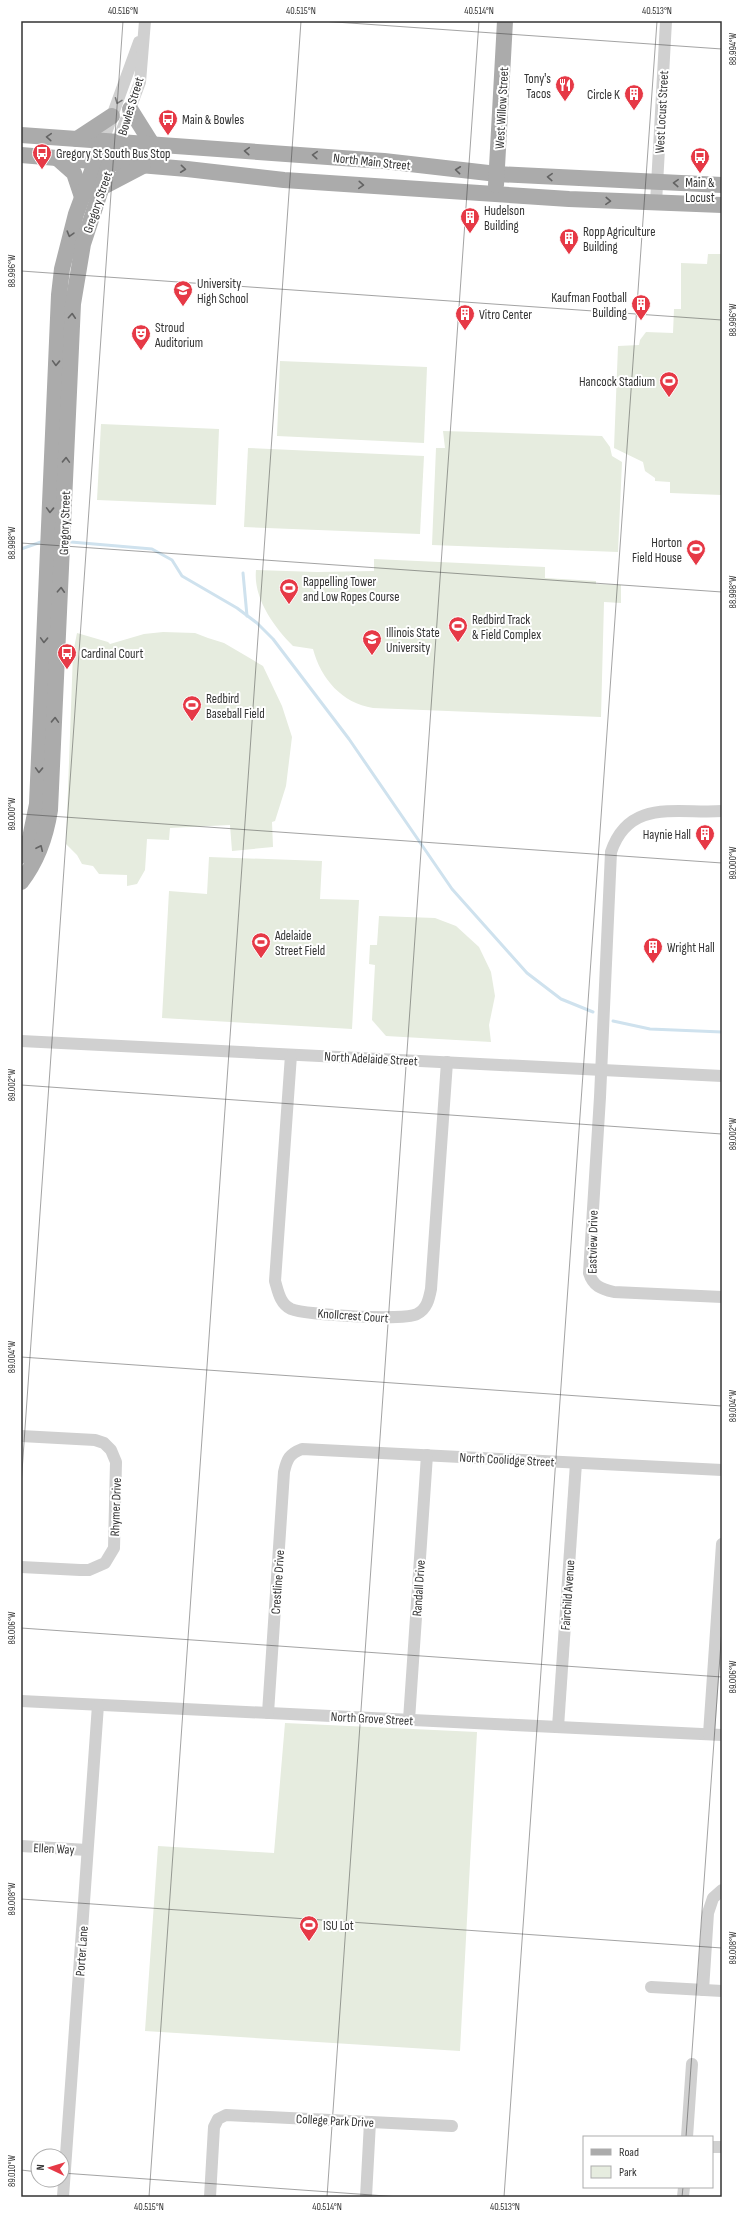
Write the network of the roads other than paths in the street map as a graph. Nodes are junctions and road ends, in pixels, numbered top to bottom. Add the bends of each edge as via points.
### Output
1 (505, 21) edge
2 (666, 21) edge
3 (145, 23) edge
4 (130, 109) junction
5 (112, 116) junction
6 (21, 135) edge
7 (77, 139) junction
8 (103, 141) junction
9 (119, 142) junction
10 (152, 144) junction
11 (21, 156) edge
12 (57, 158) junction
13 (103, 161) junction
14 (145, 165) junction
15 (497, 174) junction
16 (657, 182) junction
17 (722, 185) edge
18 (101, 188) junction
19 (496, 195) junction
20 (82, 197) junction
21 (656, 203) junction
22 (722, 205) edge
23 (722, 811) edge
24 (21, 856) edge
25 (21, 882) edge
26 (21, 1041) edge
27 (291, 1055) junction
28 (447, 1062) junction
29 (600, 1070) junction
30 (722, 1076) edge
31 (722, 1298) edge
32 (21, 1436) edge
33 (292, 1453) joint
34 (427, 1455) junction
35 (576, 1463) junction
36 (722, 1470) edge
37 (722, 1544) edge
38 (21, 1567) edge
39 (21, 1701) edge
40 (98, 1705) junction
41 (268, 1713) junction
42 (409, 1720) junction
43 (558, 1727) junction
44 (709, 1734) junction
45 (722, 1735) edge
46 (21, 1846) edge
47 (87, 1850) junction
48 (722, 1890) edge
49 (651, 1987) dead end
50 (703, 1990) junction
51 (722, 1991) edge
52 (692, 2064) dead end
53 (370, 2122) junction
54 (452, 2126) dead end
55 (687, 2136) edge
56 (63, 2197) edge
57 (210, 2197) edge
58 (366, 2197) edge

1 - 15 main road, West Willow Street
2 - 16 street, West Locust Street
3 - 4 street, Bowles Street via 140,82
3 -> 5 street, Bowles Street
4 - 9 street, Bowles Street
4 - 10 main road
5 - 7 main road
5 - 8 street, Bowles Street
7 -> 6 main road, North Main Street
7 - 8 main road, North Main Street
8 - 9 main road, North Main Street
8 - 13 main road, Gregory Street
9 - 10 main road, North Main Street
9 - 13 street, Bowles Street
15 -> 10 main road, North Main Street via 384,160
11 - 12 main road, North Main Street
12 - 13 main road, North Main Street
12 - 20 main road via 74,173
13 - 14 main road, North Main Street
13 - 18 main road, Gregory Street
13 - 20 main road, Gregory Street
14 - 18 main road
14 -> 19 main road, North Main Street via 284,180
16 -> 15 main road, North Main Street
15 - 19 main road, West Willow Street
17 -> 16 main road, North Main Street
16 - 21 street, West Locust Street
25 -> 18 main road, Gregory Street via 31,869 44,840 50,810 73,304 83,244
19 -> 21 main road, North Main Street
20 -> 24 main road, Gregory Street via 68,242 59,295 37,804 30,838
21 - 22 main road, North Main Street
23 - 29 street, Eastview Drive via 650,813 639,816 629,823 615,839 608,868
26 - 27 street, North Adelaide Street
27 - 28 street, North Adelaide Street
27 - 28 street, Knollcrest Court via 275,1281 279,1297 290,1308 310,1312 398,1318 416,1314 428,1304 431,1289
28 - 29 street, North Adelaide Street
29 - 30 street, North Adelaide Street
29 - 31 street, Eastview Drive via 589,1273 591,1278 600,1288 614,1292
32 - 38 street, Rhymer Drive via 96,1440 111,1450 117,1471 114,1548 105,1563 89,1570
33 - 34 street, North Coolidge Street via 302,1449
33 - 41 street, Crestline Drive via 288,1457 284,1472
34 - 35 street, North Coolidge Street
34 - 42 street, Randall Drive
35 - 36 street, North Coolidge Street
35 - 43 street, Fairchild Avenue
37 - 44 street
39 - 40 street, North Grove Street
40 - 41 street, North Grove Street
40 - 47 street, Porter Lane
41 - 42 street, North Grove Street
42 - 43 street, North Grove Street
43 - 44 street, North Grove Street
44 - 45 street, North Grove Street
46 - 47 street, Ellen Way
47 - 56 street, Porter Lane
48 - 50 street via 713,1898 708,1913
49 - 50 street
50 - 51 street
52 - 55 street
53 - 54 street, College Park Drive
53 - 57 street, College Park Drive via 226,2115 218,2119 213,2134
53 - 58 street

